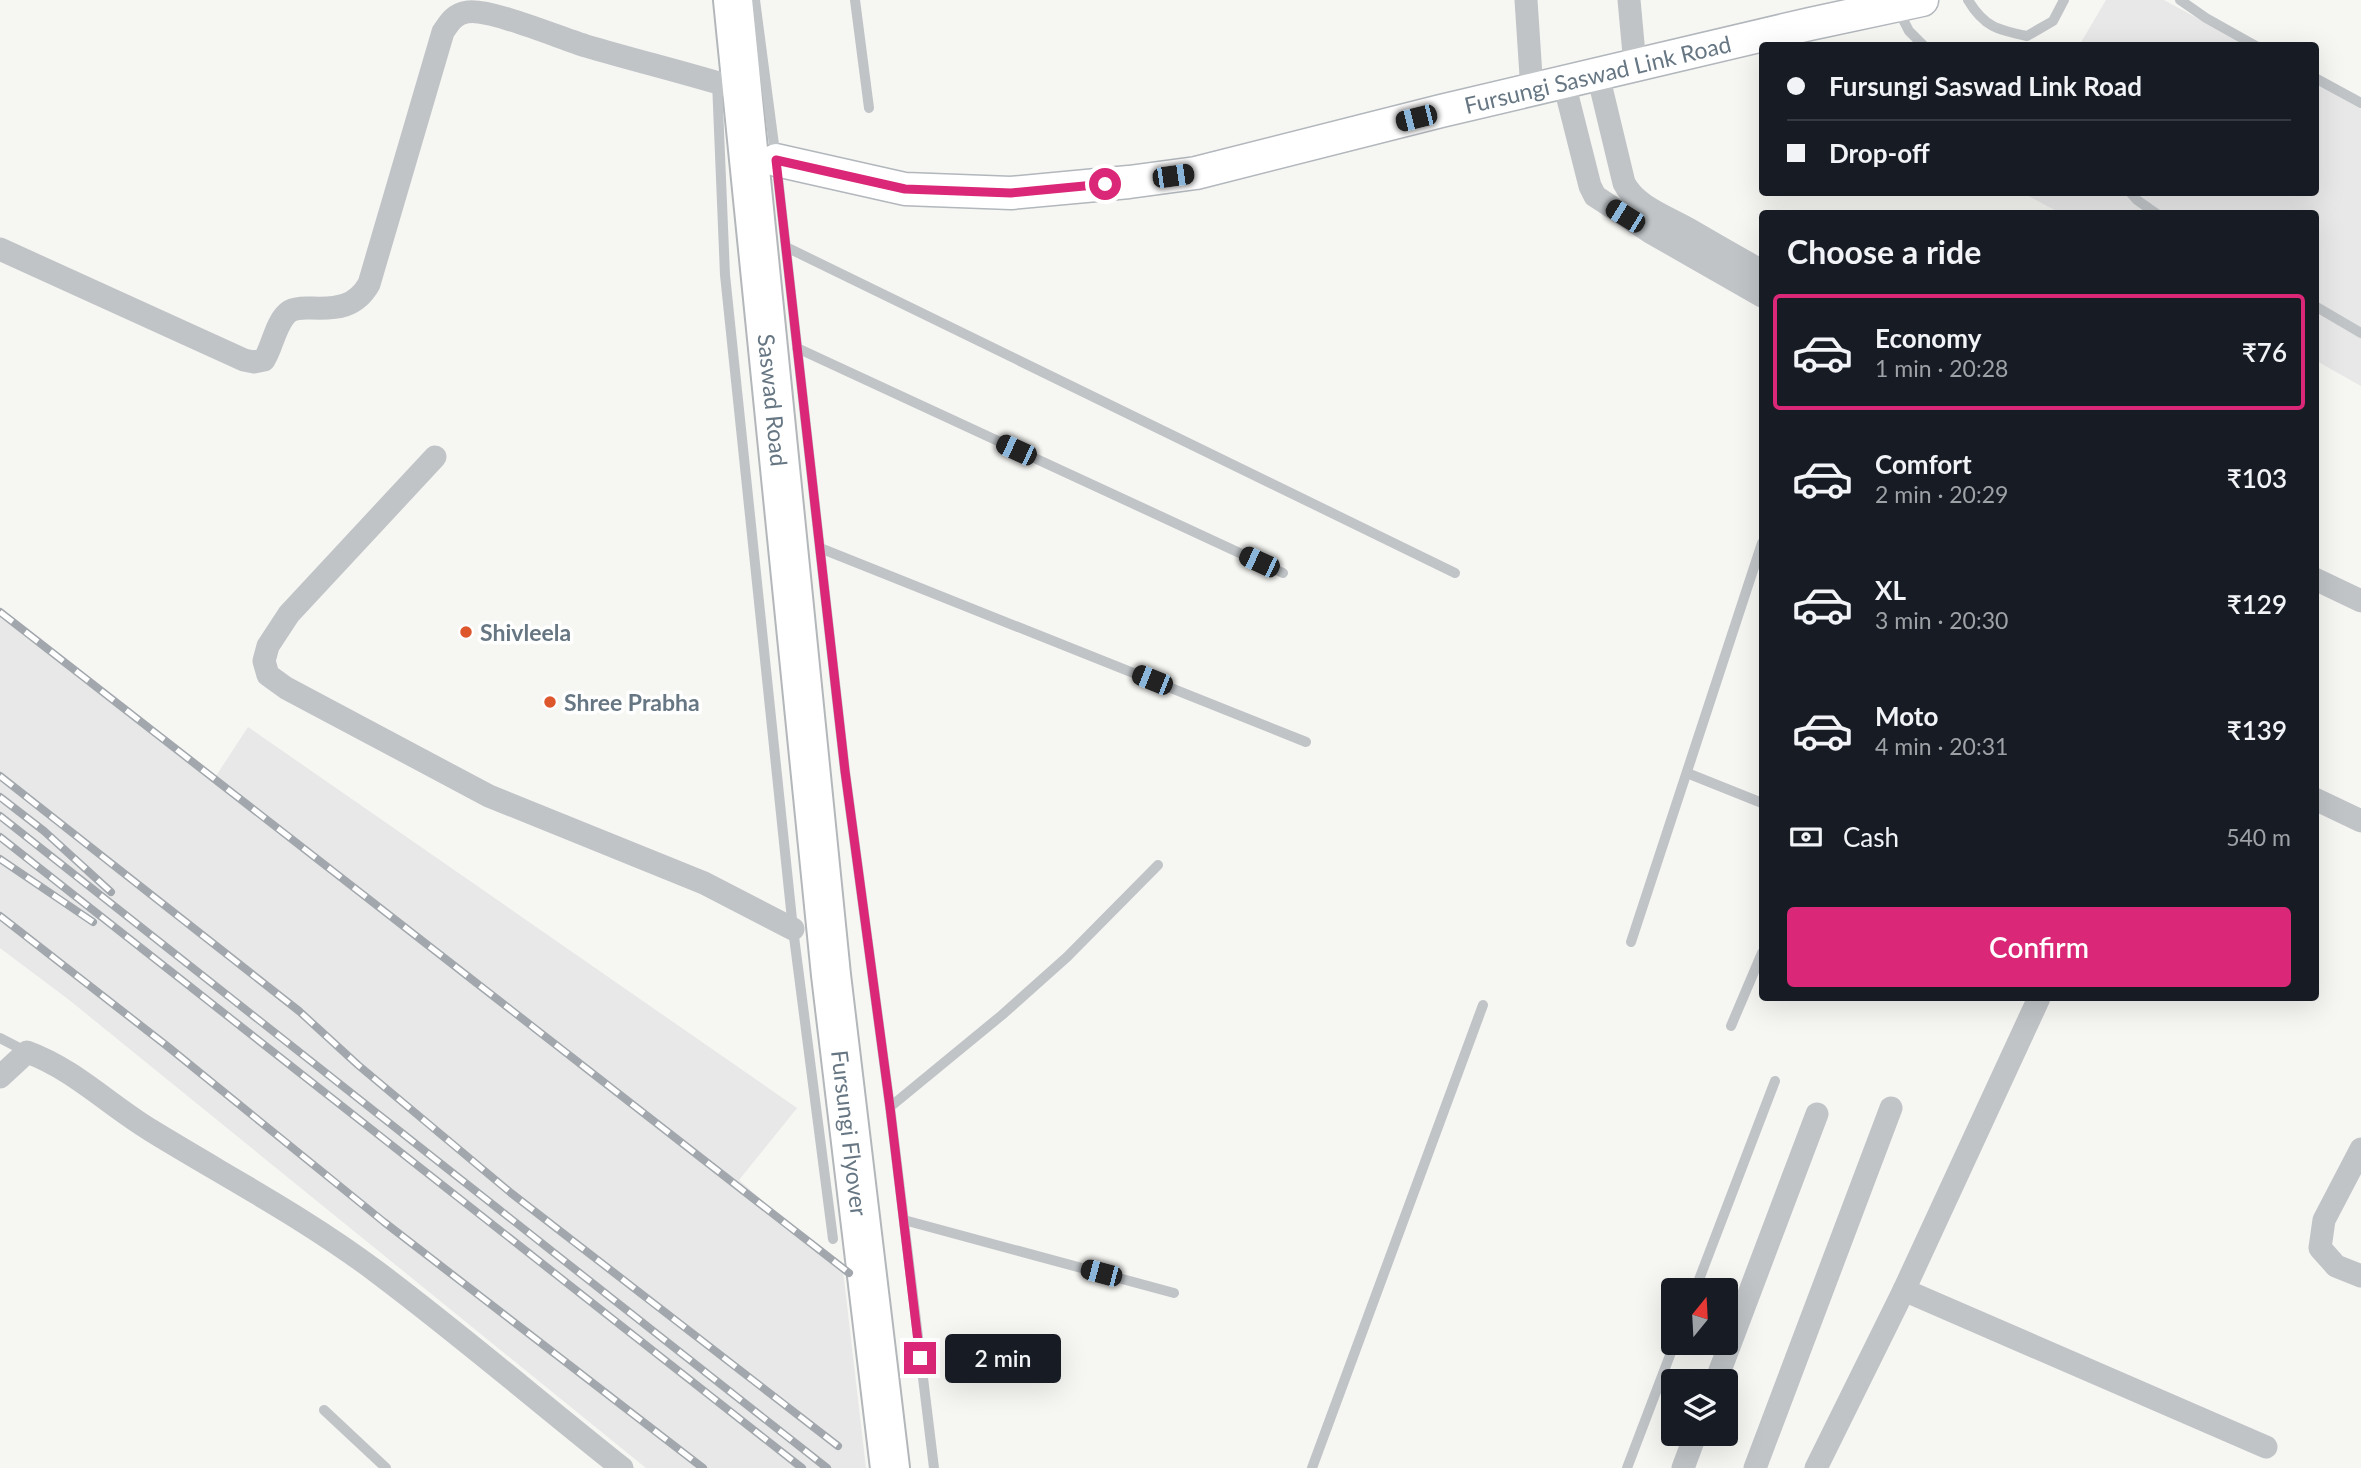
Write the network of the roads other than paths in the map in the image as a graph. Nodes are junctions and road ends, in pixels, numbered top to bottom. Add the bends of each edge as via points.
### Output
1 (733, 0) edge
2 (755, 0) edge
3 (855, 0) edge
4 (1526, 0) edge
5 (1629, 0) edge
6 (1968, 0) edge
7 (2064, 0) edge
8 (2180, 0) edge
9 (1909, 3) edge
10 (1920, 42) edge
11 (2249, 42) edge
12 (1635, 65) junction
13 (1598, 75) junction
14 (2319, 80) edge
15 (1564, 83) junction
16 (729, 86) junction
17 (1532, 91) junction
18 (2361, 103) edge
19 (869, 108) dead end
20 (776, 160) junction
21 (2134, 196) edge
22 (2151, 210) edge
23 (786, 247) junction
24 (0, 249) edge
25 (1759, 269) edge
26 (1759, 294) edge
27 (2319, 308) edge
28 (2361, 333) edge
29 (797, 348) junction
30 (435, 457) dead end
31 (820, 548) junction
32 (1759, 552) edge
33 (1283, 573) dead end
34 (1455, 573) dead end
35 (2319, 581) edge
36 (2361, 601) edge
37 (1306, 742) dead end
38 (1687, 773) junction
39 (813, 800) joint
40 (2319, 801) edge
41 (1759, 802) edge
42 (2361, 821) edge
43 (1158, 865) dead end
44 (793, 929) junction
45 (1631, 942) dead end
46 (1759, 960) edge
47 (2038, 1001) edge
48 (1483, 1005) dead end
49 (1731, 1026) dead end
50 (0, 1038) edge
51 (27, 1052) junction
52 (0, 1077) edge
53 (1775, 1081) dead end
54 (890, 1107) junction
55 (1892, 1108) dead end
56 (1817, 1114) dead end
57 (2361, 1149) edge
58 (904, 1220) junction
59 (833, 1239) dead end
60 (2361, 1276) edge
61 (1700, 1278) edge
62 (1903, 1290) junction
63 (1174, 1293) dead end
64 (1670, 1355) edge
65 (1721, 1369) edge
66 (324, 1410) dead end
67 (1691, 1446) edge
68 (2266, 1447) dead end
69 (1823, 1466) edge
70 (386, 1468) edge
71 (622, 1468) edge
72 (890, 1468) edge
73 (934, 1468) edge
74 (1312, 1468) edge
75 (1626, 1468) edge
76 (1683, 1468) edge
77 (1755, 1468) edge

1 - 16 highway, Saswad Road
2 - 20 lane
3 - 19 lane
4 - 17 street
5 - 12 street
6 - 7 lane via 1994,29 2027,36 2053,22
8 - 11 lane
9 - 10 lane via 1909,31
9 - 12 street, Fursungi Saswad Link Road
12 - 13 street, Fursungi Saswad Link Road
13 - 15 street, Fursungi Saswad Link Road
13 - 25 street via 1628,191
14 - 18 lane
15 - 17 street, Fursungi Saswad Link Road
15 - 26 street via 1595,196
16 - 24 street via 485,13 453,17 443,32 363,295 348,305 291,311 282,318 264,359 254,362
16 - 39 highway, Saswad Road
16 - 44 lane via 725,275
17 - 20 street, Fursungi Saswad Link Road via 1195,173 1116,184 1011,193 905,189
20 - 23 lane
21 - 22 lane
23 - 29 lane
23 - 34 lane
27 - 28 lane
29 - 31 lane
29 - 33 lane
30 - 44 street via 289,614 268,646 264,661 268,675 489,796 704,883
31 - 37 lane
31 - 54 lane
32 - 38 lane
35 - 36 street
38 - 41 lane
38 - 45 lane
39 - 72 highway, Fursungi Flyover
40 - 42 street
43 - 54 lane via 1002,1016
44 - 59 lane
46 - 49 lane
47 - 62 street
48 - 74 lane
50 - 51 lane
51 - 52 street
51 - 71 street via 65,1071 148,1129 376,1271
53 - 61 lane
54 - 58 lane
55 - 77 street
56 - 65 street
57 - 60 street via 2324,1220 2320,1248 2336,1266
58 - 63 lane
58 - 73 lane
62 - 68 street
62 - 69 street
64 - 75 lane
66 - 70 lane
67 - 76 street

